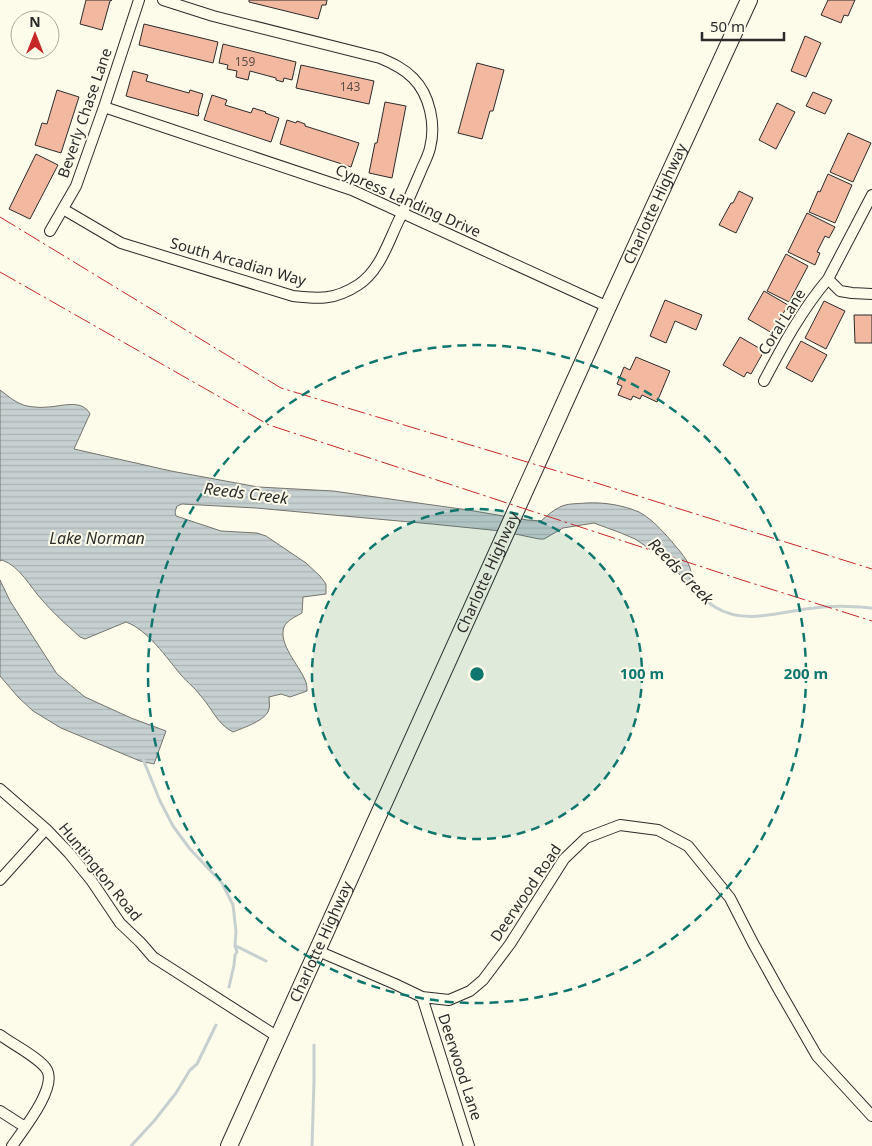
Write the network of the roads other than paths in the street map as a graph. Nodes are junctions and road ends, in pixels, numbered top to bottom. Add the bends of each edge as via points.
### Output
1 (139, 0) edge
2 (163, 0) edge
3 (749, 0) edge
4 (104, 108) junction
5 (872, 195) edge
6 (63, 210) junction
7 (402, 213) junction
8 (50, 231) dead end
9 (828, 279) junction
10 (872, 294) edge
11 (608, 307) junction
12 (764, 381) dead end
13 (0, 789) edge
14 (46, 829) junction
15 (0, 880) edge
16 (318, 951) junction
17 (422, 997) junction
18 (0, 1036) edge
19 (278, 1037) junction
20 (0, 1111) edge
21 (872, 1116) edge
22 (25, 1127) junction
23 (12, 1146) edge
24 (229, 1146) edge
25 (470, 1146) edge

1 - 4 street, Beverly Chase Lane
2 - 7 street, South Arcadian Way via 380,58 413,78 425,95 433,130 430,149
3 - 11 main road, Charlotte Highway
4 - 6 street, Beverly Chase Lane via 76,186
4 - 7 street, Cypress Landing Drive via 352,190
5 - 9 street, Coral Lane
6 - 7 street, South Arcadian Way via 121,244 312,299 336,296 360,284 375,269
6 - 8 street, Beverly Chase Lane
7 - 11 street, Cypress Landing Drive
9 - 10 street via 840,290
9 - 12 street, Coral Lane via 793,328
11 - 16 main road, Charlotte Highway
13 - 14 street, Huntington Road
14 - 15 street
14 - 19 street, Huntington Road via 91,880 120,923 153,957
16 - 17 street, Deerwood Road
16 - 19 main road, Charlotte Highway
17 - 21 street, Deerwood Road via 449,1000 470,991 483,980 564,859 586,838 620,825 658,830 688,846 730,898 817,1056
17 - 25 street, Deerwood Lane
18 - 22 street via 39,1061 48,1071 50,1082 44,1097
19 - 24 main road, Charlotte Highway
20 - 22 street
22 - 23 street

